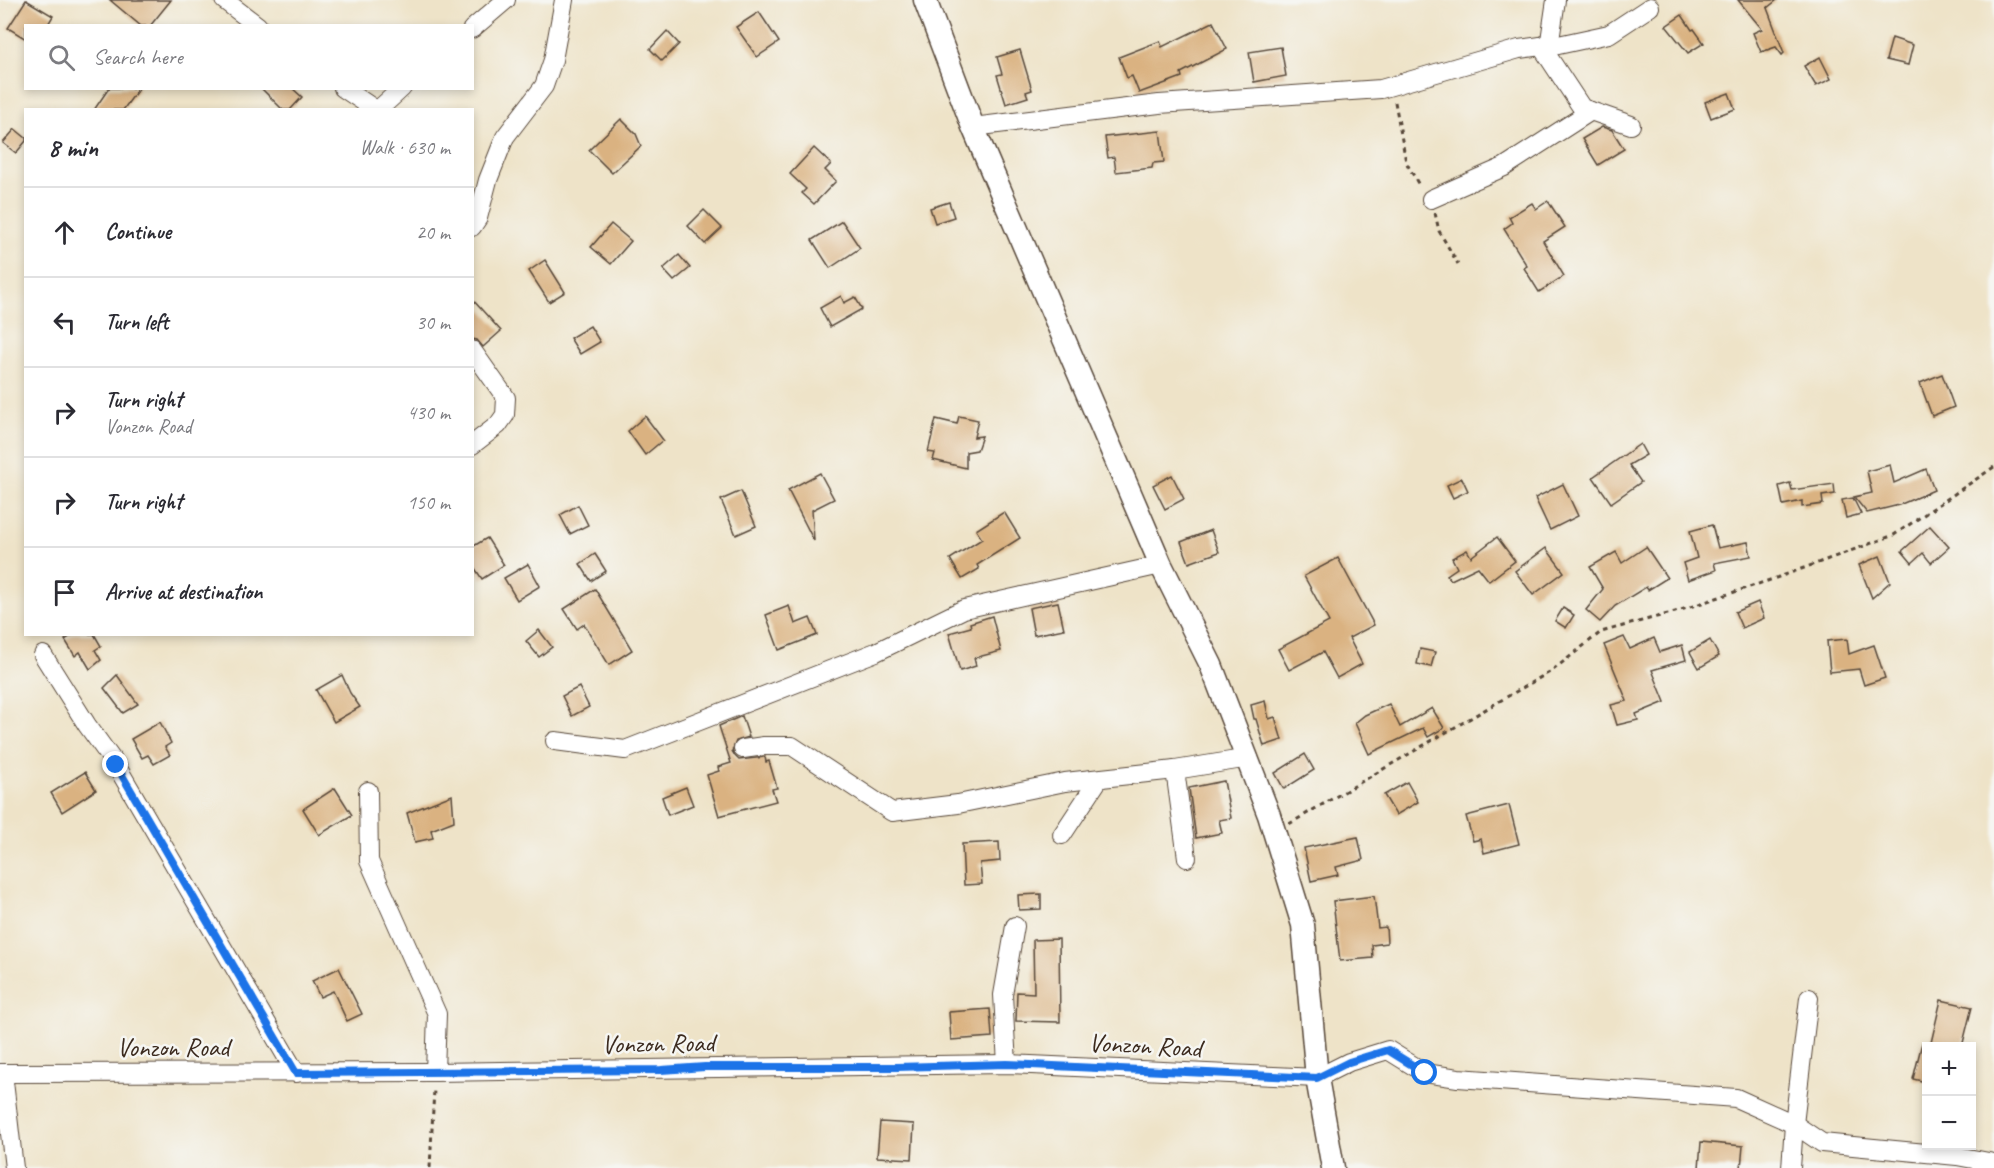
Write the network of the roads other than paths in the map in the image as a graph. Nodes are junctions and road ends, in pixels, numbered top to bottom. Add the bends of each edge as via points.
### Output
1 (224, 0) edge
2 (506, 0) edge
3 (564, 0) edge
4 (925, 0) edge
5 (1556, 0) edge
6 (1650, 7) dead end
7 (255, 24) edge
8 (474, 27) edge
9 (1545, 47) junction
10 (346, 90) edge
11 (400, 90) edge
12 (374, 108) edge
13 (379, 108) edge
14 (1591, 111) junction
15 (1631, 125) dead end
16 (973, 127) junction
17 (1431, 199) road end
18 (474, 224) edge
19 (474, 353) edge
20 (474, 443) edge
21 (1161, 565) junction
22 (43, 655) dead end
23 (555, 741) dead end
24 (743, 749) dead end
25 (1249, 758) junction
26 (1175, 770) junction
27 (1099, 779) junction
28 (368, 791) dead end
29 (1062, 836) dead end
30 (1187, 858) dead end
31 (1015, 926) dead end
32 (1809, 998) dead end
33 (1007, 1064) junction
34 (435, 1072) junction
35 (1, 1073) edge
36 (296, 1073) junction
37 (1317, 1078) junction
38 (1794, 1124) junction
39 (1994, 1163) edge
40 (14, 1168) edge
41 (1333, 1168) edge
42 (1791, 1168) edge

1 - 7 street
2 - 8 street
3 - 18 street via 544,86 505,137
4 - 16 main road
5 - 9 street
6 - 9 street via 1609,34
9 - 14 street via 1582,108
9 - 16 street via 1519,49 1382,89 1159,104
10 - 12 street
11 - 13 street
14 - 15 street
14 - 17 street via 1504,167
16 - 21 main road
19 - 20 street via 506,398 505,415 498,425
21 - 23 street via 964,609 876,652 625,750
21 - 25 main road via 1211,665
22 - 36 street via 116,765
24 - 27 street via 792,746 892,812
25 - 26 street
25 - 37 main road via 1303,925
26 - 27 street
26 - 30 street
27 - 29 street
28 - 34 street via 369,861 437,1014
31 - 33 street via 1003,995
32 - 38 street
33 - 34 street, Vonzon Road
33 - 37 street, Vonzon Road
34 - 36 street, Vonzon Road
35 - 36 street, Vonzon Road
35 - 40 street
37 - 38 street via 1349,1062 1388,1050 1425,1073 1736,1098
37 - 41 main road
38 - 39 street via 1822,1143
38 - 42 street

